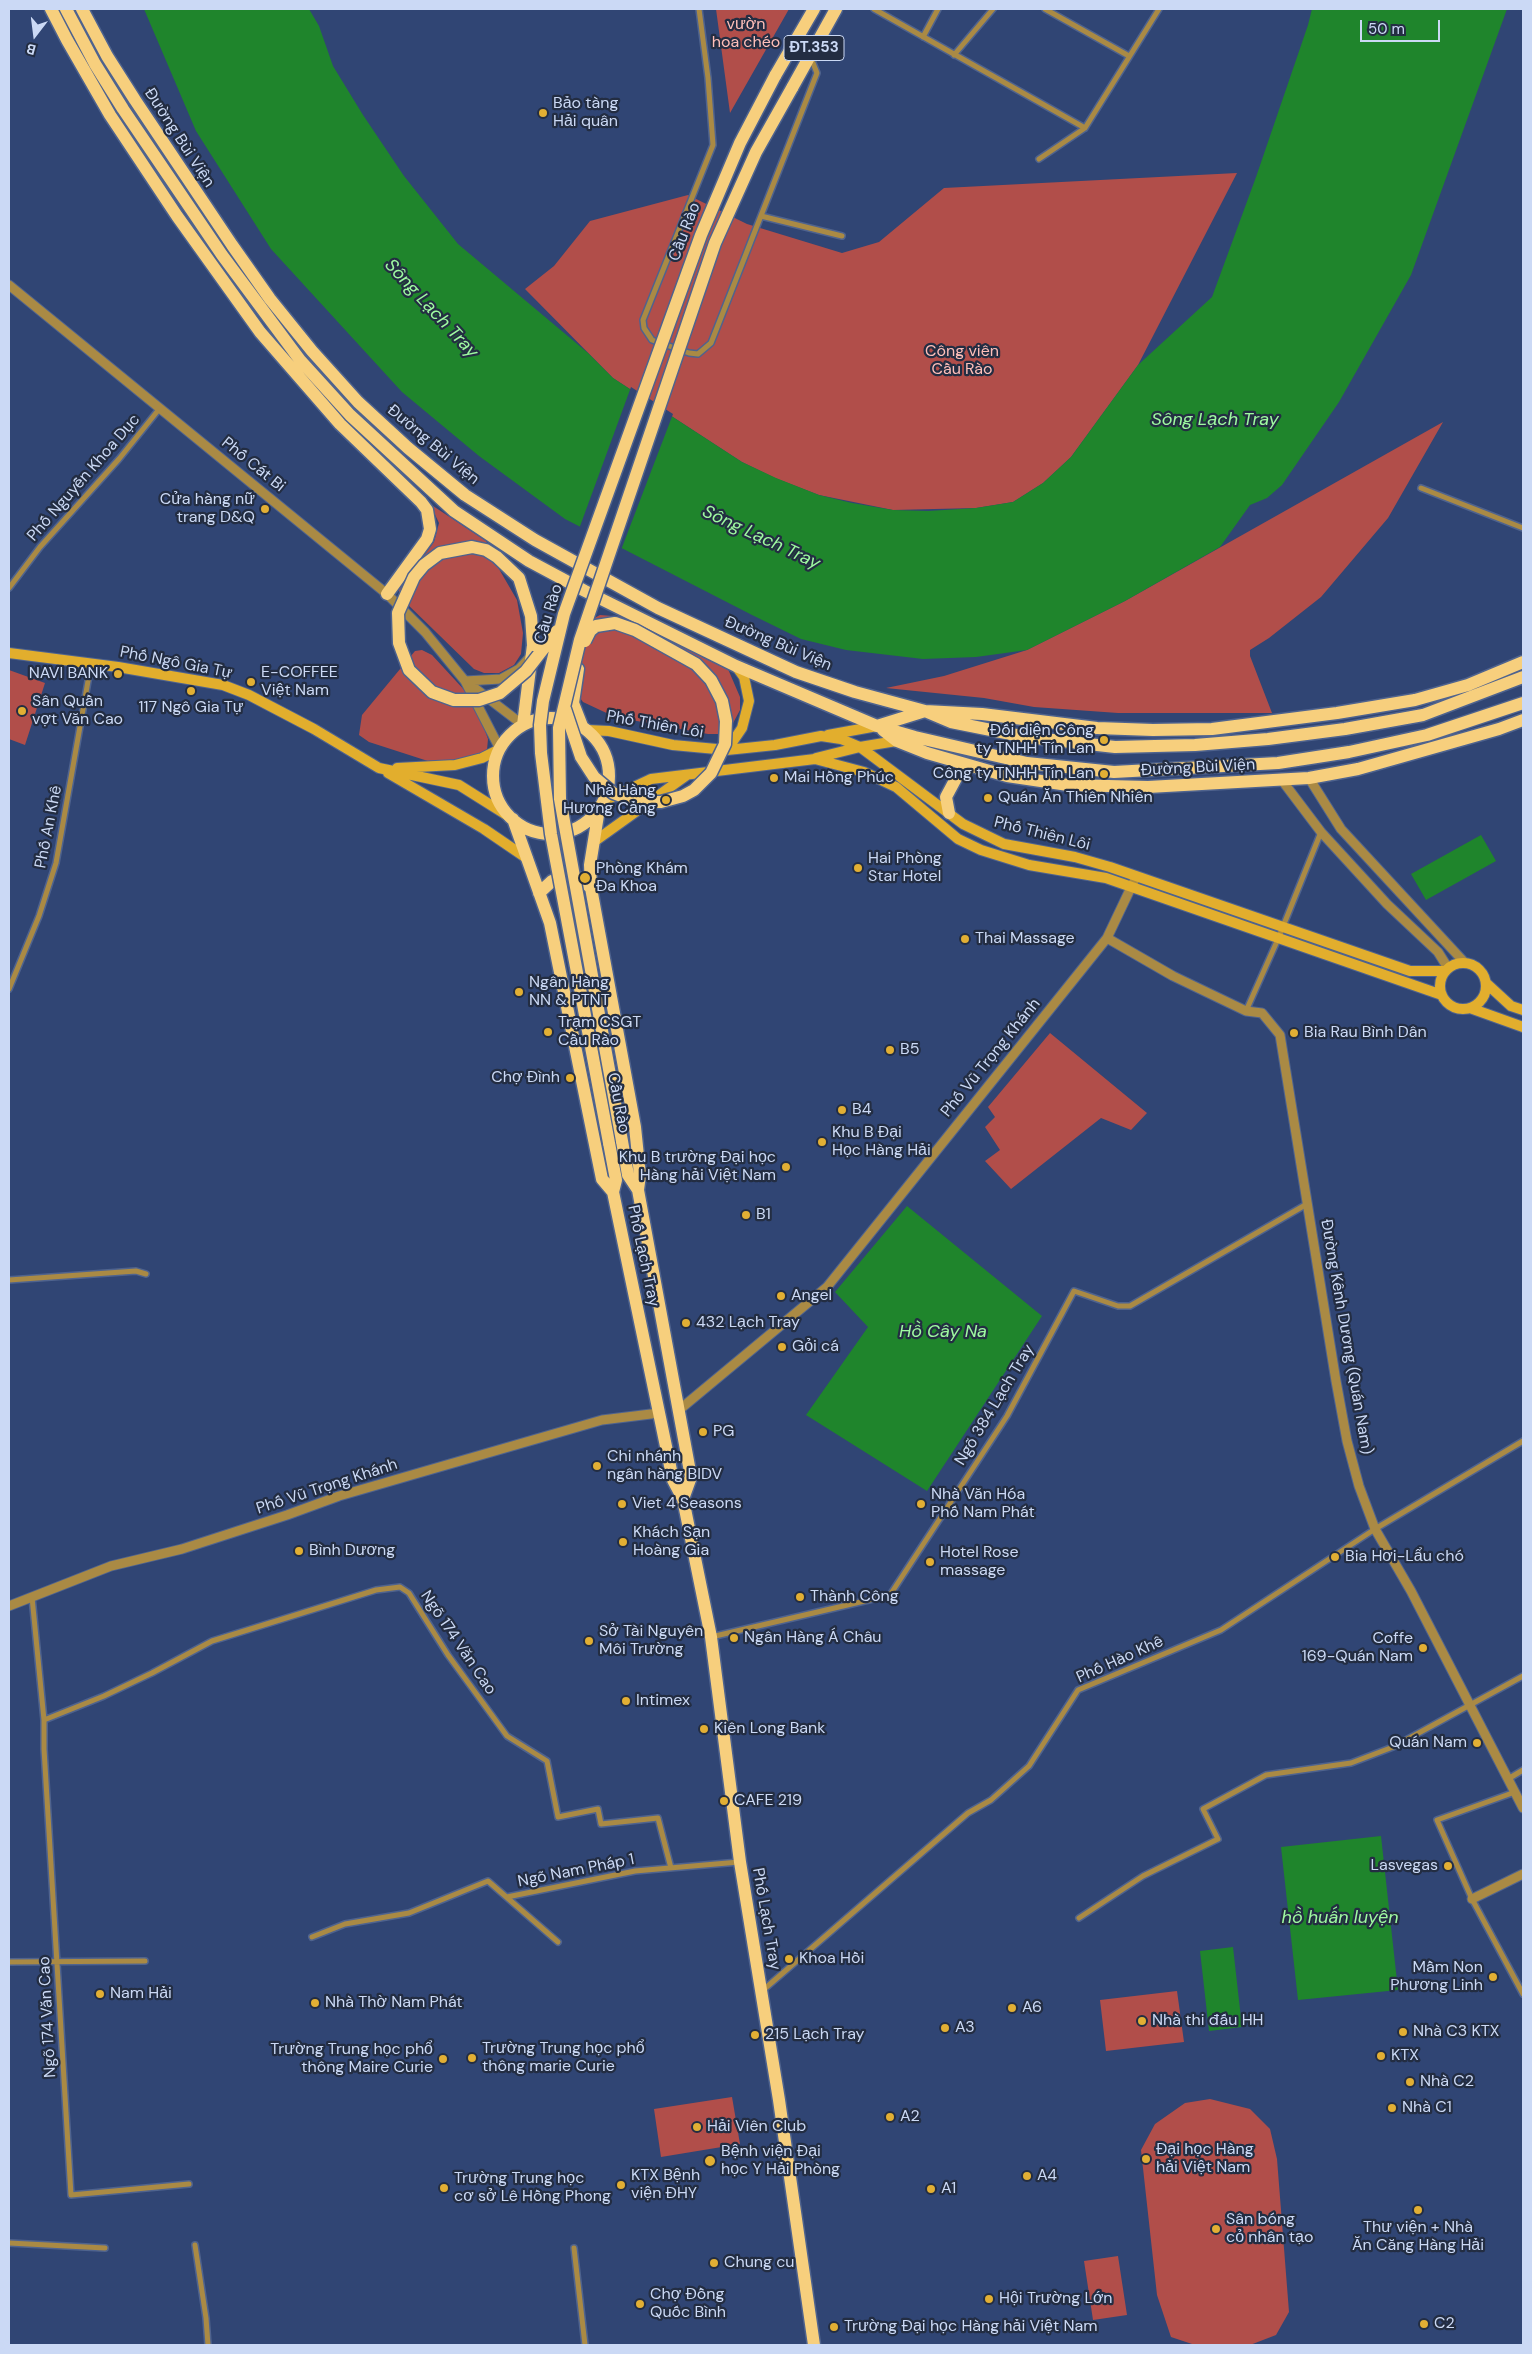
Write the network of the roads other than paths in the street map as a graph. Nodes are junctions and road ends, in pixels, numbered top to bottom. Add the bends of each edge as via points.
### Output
1 (51, 9) edge
2 (66, 9) edge
3 (82, 9) edge
4 (698, 9) edge
5 (814, 9) edge
6 (836, 9) edge
7 (874, 9) edge
8 (938, 9) edge
9 (993, 9) edge
10 (1045, 9) edge
11 (1158, 9) edge
12 (923, 37) junction
13 (954, 55) junction
14 (810, 56) junction
15 (1129, 56) junction
16 (1085, 128) junction
17 (1039, 159) dead end
18 (761, 216) junction
19 (842, 236) dead end
20 (9, 285) edge
21 (160, 407) junction
22 (350, 415) junction
23 (340, 424) junction
24 (1421, 488) dead end
25 (1523, 528) edge
26 (9, 588) edge
27 (387, 594) junction
28 (561, 625) junction
29 (533, 650) junction
30 (9, 653) edge
31 (1523, 662) edge
32 (91, 664) junction
33 (736, 666) junction
34 (1523, 677) edge
35 (465, 681) junction
36 (1523, 703) edge
37 (564, 706) junction
38 (924, 711) junction
39 (1337, 714) junction
40 (1523, 720) edge
41 (523, 725) junction
42 (877, 726) junction
43 (584, 728) junction
44 (1345, 729) junction
45 (821, 736) junction
46 (914, 737) junction
47 (897, 741) junction
48 (860, 747) junction
49 (500, 749) junction
50 (727, 750) junction
51 (815, 759) junction
52 (970, 766) junction
53 (379, 768) junction
54 (690, 773) junction
55 (1309, 778) junction
56 (1281, 780) junction
57 (601, 805) junction
58 (949, 813) junction
59 (513, 819) junction
60 (1321, 832) junction
61 (595, 841) junction
62 (528, 859) junction
63 (1136, 877) junction
64 (1130, 887) junction
65 (591, 888) junction
66 (539, 893) junction
67 (1282, 928) junction
68 (1107, 938) junction
69 (1278, 939) junction
70 (1465, 962) junction
71 (1446, 970) junction
72 (1410, 972) junction
73 (1404, 982) junction
74 (1486, 983) junction
75 (9, 989) edge
76 (1442, 995) junction
77 (1470, 1008) junction
78 (1523, 1010) edge
79 (1246, 1011) junction
80 (1523, 1027) edge
81 (616, 1142) junction
82 (638, 1190) junction
83 (613, 1192) junction
84 (1307, 1204) junction
85 (146, 1274) dead end
86 (9, 1280) edge
87 (679, 1410) junction
88 (659, 1413) junction
89 (1523, 1441) edge
90 (683, 1499) junction
91 (1375, 1529) junction
92 (32, 1597) junction
93 (9, 1606) edge
94 (711, 1638) junction
95 (1523, 1676) edge
96 (1470, 1704) junction
97 (44, 1720) junction
98 (1523, 1770) edge
99 (1507, 1779) junction
100 (1516, 1792) junction
101 (1523, 1808) edge
102 (740, 1862) junction
103 (671, 1868) junction
104 (1523, 1874) edge
105 (507, 1897) junction
106 (1472, 1899) junction
107 (1079, 1918) dead end
108 (312, 1937) dead end
109 (558, 1942) dead end
110 (145, 1961) dead end
111 (9, 1962) edge
112 (57, 1962) junction
113 (762, 1991) junction
114 (1523, 1994) edge
115 (189, 2184) dead end
116 (9, 2243) edge
117 (195, 2244) dead end
118 (106, 2248) dead end
119 (574, 2248) dead end
120 (208, 2345) edge
121 (585, 2345) edge
122 (814, 2345) edge

1 - 23 main road via 98,96 177,216 260,332
2 - 22 main road, Đường Bùi Viện via 123,109 222,255 300,360
3 - 38 main road, Đường Bùi Viện via 135,100 270,299 358,402 408,448 465,495 527,535 658,608 796,672
4 - 18 street via 713,145 643,320 652,340 689,353 698,354 705,350
5 - 28 main road, Cầu Rào / ĐT.353, bridge via 740,143 701,234
6 - 14 main road, ĐT.353
7 - 12 street
8 - 12 street
9 - 13 street
10 - 15 street
11 - 15 street
12 - 13 street
13 - 16 street
14 - 18 street via 817,74
14 - 37 main road, Cầu Rào / ĐT.353, bridge via 756,152 715,243 580,640
15 - 16 street
16 - 17 street
18 - 19 street
20 - 21 street, Phố Cát Bi
21 - 26 street, Phố Nguyễn Khoa Dục
21 - 27 street, Phố Cát Bi
22 - 23 main road
22 - 33 main road, Đường Bùi Viện via 454,511 529,561 584,592
23 - 27 main road via 422,502 430,519 427,539
24 - 25 street
27 - 35 street, Phố Cát Bi
28 - 29 main road, bridge via 526,671 500,693 487,698 454,700 432,692 409,670 399,643 398,613 414,577 440,553 472,547 486,550 519,578 532,616
28 - 81 main road, Cầu Rào, bridge via 543,701 540,725 542,770 554,855
29 - 35 street via 518,669 501,679
29 - 41 main road
30 - 32 main road, Phố Ngô Gia Tự
31 - 39 main road, Đường Bùi Viện via 1468,685
32 - 53 main road, Phố Ngô Gia Tự via 223,685 260,700
32 - 75 street, Phố An Khê via 56,863 39,916
33 - 42 main road, Đường Bùi Viện
33 - 50 main road via 744,677 749,702 742,728
34 - 44 main road, Đường Bùi Viện via 1423,715
35 - 41 street, Phố Cát Bi
35 - 49 street, Phố Cát Bi
36 - 46 main road, Đường Bùi Viện via 1427,735 1349,752 1278,763 1196,769 1114,772 1036,764
37 - 43 main road, bridge via 581,757 594,777 613,793 637,802 661,802 694,790 711,773 723,749 726,722 722,701 711,680 696,664 681,653 615,623 596,626 590,631 584,646 573,703
37 - 81 main road, Cầu Rào, bridge via 558,750 560,799
38 - 39 main road, Đường Bùi Viện via 982,714 1097,728 1153,730 1212,729
38 - 42 main road
38 - 44 main road, Đường Bùi Viện via 951,722 1026,737 1115,747 1195,745
39 - 44 main road
40 - 55 main road, Đường Bùi Viện via 1358,769
41 - 43 main road via 552,718 568,720
41 - 49 main road via 509,735
42 - 45 main road
42 - 46 main road, Đường Bùi Viện
42 - 47 main road, Đường Bùi Viện
43 - 50 main road, Phố Thiên Lôi via 673,745
43 - 57 main road via 602,748 609,770 609,786
45 - 48 main road, Phố Thiên Lôi
45 - 50 main road, Phố Thiên Lôi
46 - 47 main road
47 - 48 main road
47 - 52 main road, Đường Bùi Viện
48 - 51 main road
48 - 58 main road, Phố Thiên Lôi
49 - 53 main road via 455,765
49 - 59 main road via 494,767 494,786 500,804
51 - 54 main road, Phố Thiên Lôi
51 - 64 main road, Phố Thiên Lôi via 864,772 896,787 958,839 981,850 1029,865 1097,876
52 - 56 main road, Đường Bùi Viện via 1007,776 1068,785 1148,787
52 - 58 main road via 961,769 946,797
53 - 59 main road, Phố Ngô Gia Tự via 459,785
53 - 62 main road via 484,829
54 - 57 main road, Phố Thiên Lôi via 651,779
54 - 61 main road
55 - 56 main road, Đường Bùi Viện
55 - 70 street via 1341,829
56 - 60 street
57 - 59 main road via 578,828 562,833 527,829
57 - 61 main road, Phố Lạch Tray
58 - 63 main road, Phố Thiên Lôi via 962,824 1004,844 1075,857
59 - 62 main road, Phố Lạch Tray
60 - 67 street
60 - 71 street via 1387,904 1438,952
61 - 65 main road, Phố Lạch Tray via 590,865
62 - 66 main road, Phố Lạch Tray
63 - 64 street, Phố Vũ Trọng Khánh
63 - 67 main road, Phố Thiên Lôi
64 - 68 street, Phố Vũ Trọng Khánh
64 - 69 main road, Phố Thiên Lôi
65 - 66 main road via 581,879 564,876 552,881
65 - 82 main road, Phố Lạch Tray via 635,1127 640,1175
66 - 83 main road, Phố Lạch Tray via 550,923 602,1179
67 - 69 street
67 - 72 main road, Phố Thiên Lôi
68 - 79 street, Đường Kênh Dương (Quán Nam) via 1173,976
68 - 87 street, Phố Vũ Trọng Khánh via 827,1287
69 - 73 main road, Phố Thiên Lôi
69 - 79 street
70 - 71 main road
70 - 74 main road via 1480,969
71 - 72 main road, Phố Thiên Lôi
71 - 76 main road via 1440,982
72 - 73 main road via 1413,978
73 - 76 main road, Phố Thiên Lôi
74 - 77 main road via 1483,999
74 - 78 main road via 1512,1006
76 - 77 main road via 1450,1005
77 - 80 main road
79 - 84 street, Đường Kênh Dương (Quán Nam) via 1262,1013 1280,1035
81 - 82 main road, Cầu Rào via 628,1175
81 - 83 main road, Cầu Rào
82 - 87 main road, Phố Lạch Tray
83 - 88 main road, Phố Lạch Tray
84 - 91 street, Đường Kênh Dương (Quán Nam) via 1347,1441 1358,1486
84 - 94 street, Ngõ 384 Lạch Tray via 1130,1306 1118,1306 1074,1291 1006,1416 890,1595
85 - 86 street via 136,1271
87 - 90 main road, Phố Lạch Tray via 691,1477
88 - 90 main road, Phố Lạch Tray via 672,1480
88 - 92 street, Phố Vũ Trọng Khánh via 602,1420 339,1496 182,1549 111,1566
89 - 91 street, Phố Hào Khê
90 - 94 main road, Phố Lạch Tray
91 - 96 street, Đường Kênh Dương (Quán Nam)
91 - 113 street, Phố Hào Khê via 1221,1630 1078,1690 1029,1766 991,1800 960,1819
92 - 93 street, Phố Vũ Trọng Khánh
92 - 97 street, Ngõ 174 Văn Cao
94 - 102 main road, Phố Lạch Tray
95 - 96 street
96 - 99 street, Đường Kênh Dương (Quán Nam)
96 - 107 street via 1393,1747 1351,1763 1266,1775 1203,1809 1218,1839 1143,1876
97 - 103 street, Ngõ 174 Văn Cao via 128,1685 212,1641 376,1590 400,1587 409,1593 448,1655 507,1736 547,1761 558,1817 598,1809 602,1824 658,1818
97 - 112 street, Ngõ 174 Văn Cao
98 - 99 street
99 - 100 street, Đường Kênh Dương (Quán Nam)
100 - 101 street, Đường Kênh Dương (Quán Nam)
100 - 106 street via 1437,1820
102 - 103 street, Ngõ Nam Pháp 1
102 - 113 main road, Phố Lạch Tray
103 - 105 street, Ngõ Nam Pháp 1 via 634,1872
104 - 106 street
105 - 108 street, Ngõ Nam Pháp 1 via 488,1881 409,1913 344,1924
105 - 109 street
106 - 114 street
110 - 112 street
111 - 112 street
112 - 115 street, Ngõ 174 Văn Cao via 71,2195
113 - 122 main road, Phố Lạch Tray
116 - 118 street
117 - 120 street
119 - 121 street

